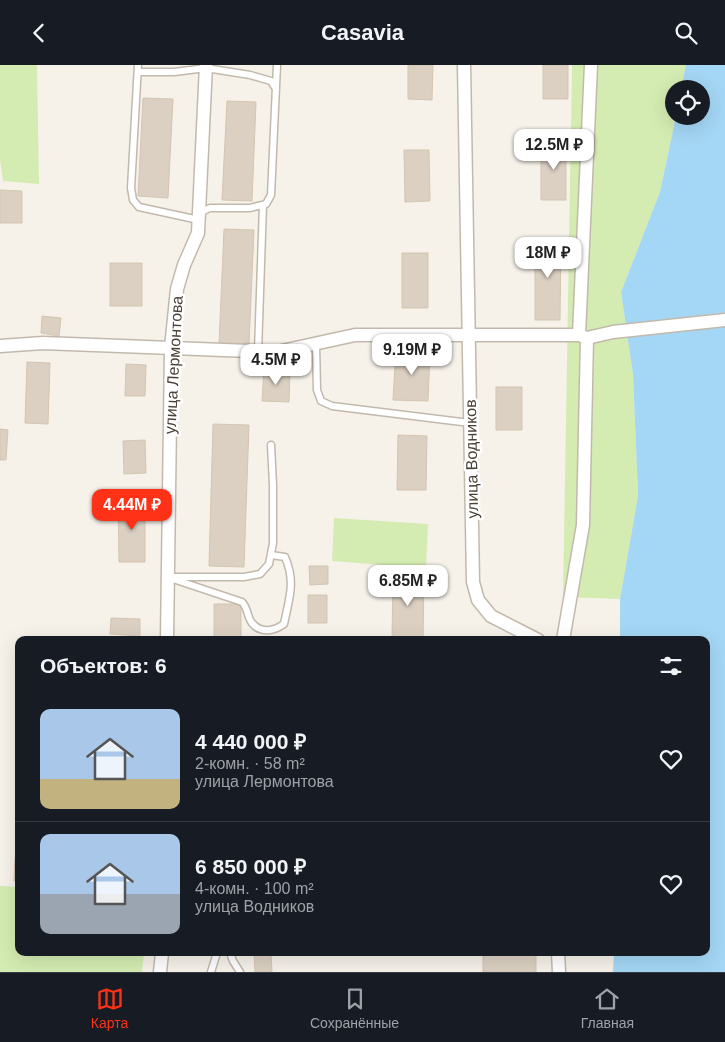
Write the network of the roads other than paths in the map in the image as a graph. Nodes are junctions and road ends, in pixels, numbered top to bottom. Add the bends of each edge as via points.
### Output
1 (277, 65) edge
2 (464, 65) edge
3 (591, 65) edge
4 (206, 66) edge
5 (138, 68) edge
6 (276, 89) junction
7 (263, 205) junction
8 (199, 217) junction
9 (725, 320) edge
10 (468, 336) junction
11 (583, 336) junction
12 (316, 343) junction
13 (0, 346) edge
14 (171, 348) junction
15 (258, 351) junction
16 (470, 423) junction
17 (271, 445) dead end
18 (271, 555) junction
19 (168, 577) junction
20 (168, 636) edge
21 (530, 636) edge
22 (564, 636) edge
23 (162, 956) edge
24 (217, 956) edge
25 (231, 956) edge
26 (558, 956) edge
27 (160, 972) edge
28 (211, 972) edge
29 (240, 972) edge
30 (558, 972) edge

1 - 6 lane
2 - 10 street, улица Водников
3 - 11 street
4 - 5 lane via 174,71
4 - 6 lane via 271,81
4 - 8 street, улица Лермонтова
5 - 8 lane via 133,200 139,207
6 - 7 lane via 271,195
7 - 8 lane via 210,208
7 - 15 lane
8 - 14 street, улица Лермонтова via 198,233 177,289
9 - 11 street
10 - 11 street
10 - 12 street via 355,335
10 - 16 street, улица Водников
11 - 22 street via 584,525
12 - 15 street via 277,352
12 - 16 lane via 317,390 321,401 332,406
13 - 14 street via 43,343
14 - 15 street
14 - 19 street, улица Лермонтова
16 - 21 street, улица Водников via 473,582 478,600 491,616
17 - 18 lane
18 - 19 lane via 269,565 260,574
18 - 19 lane via 285,557 291,570 284,624 275,631 263,631 252,623 242,602
19 - 20 street, улица Лермонтова
23 - 27 street
24 - 28 lane
25 - 29 lane
26 - 30 street

